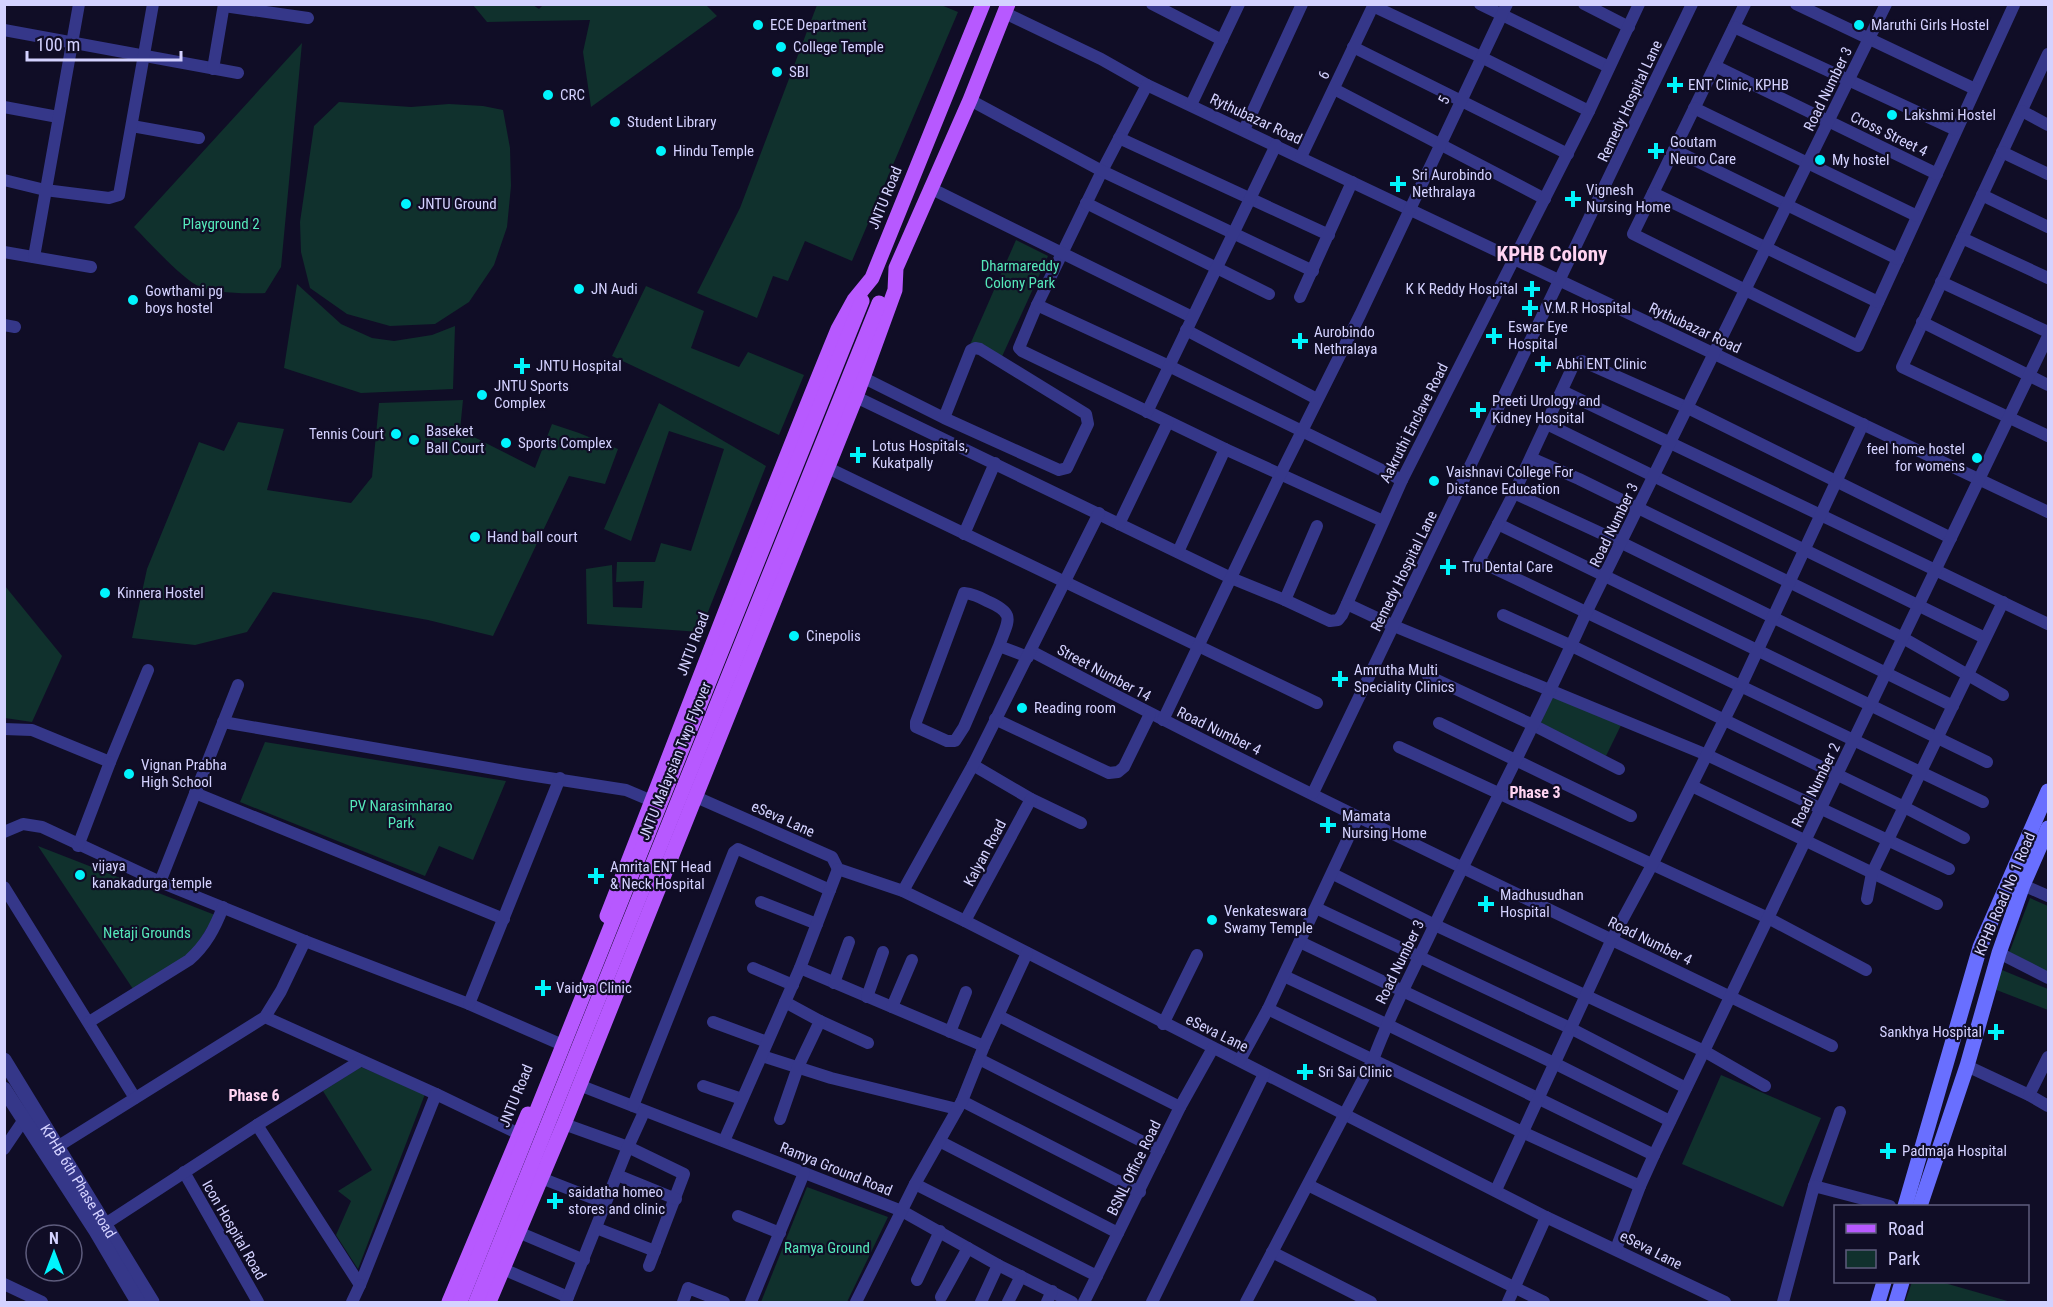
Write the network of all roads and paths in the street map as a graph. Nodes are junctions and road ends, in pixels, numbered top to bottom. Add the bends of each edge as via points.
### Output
1 (79, 4) edge
2 (153, 4) edge
3 (983, 4) edge
4 (1152, 4) edge
5 (1239, 4) edge
6 (1302, 4) edge
7 (1480, 4) edge
8 (1584, 4) edge
9 (1640, 4) edge
10 (1692, 4) edge
11 (1745, 4) edge
12 (1796, 4) edge
13 (1886, 4) edge
14 (2014, 4) edge
15 (224, 5) edge
16 (1373, 5) edge
17 (1006, 9) edge
18 (1505, 10) edge
19 (308, 18) dead end
20 (1629, 27) junction
21 (1734, 27) junction
22 (4, 30) edge
23 (1869, 39) junction
24 (1222, 40) junction
25 (72, 43) junction
26 (1353, 47) junction
27 (2049, 54) edge
28 (144, 56) junction
29 (1482, 57) junction
30 (1715, 66) junction
31 (2046, 67) edge
32 (1609, 68) junction
33 (213, 69) junction
34 (237, 73) dead end
35 (1849, 80) junction
36 (1147, 85) junction
37 (1334, 89) junction
38 (1975, 89) junction
39 (970, 100) junction
40 (1460, 100) junction
41 (1191, 105) junction
42 (4, 108) edge
43 (1694, 108) junction
44 (1589, 111) junction
45 (2022, 111) junction
46 (58, 117) junction
47 (1828, 122) junction
48 (2049, 124) edge
49 (132, 126) junction
50 (1244, 130) junction
51 (1956, 130) junction
52 (199, 138) dead end
53 (1119, 138) junction
54 (1439, 144) junction
55 (1276, 145) junction
56 (1674, 150) junction
57 (2002, 152) junction
58 (1568, 154) junction
59 (1300, 157) junction
60 (1808, 163) junction
61 (1102, 171) junction
62 (1936, 174) junction
63 (2049, 174) edge
64 (4, 180) edge
65 (1352, 182) junction
66 (930, 188) junction
67 (45, 190) junction
68 (1653, 193) junction
69 (1982, 195) junction
70 (1251, 198) junction
71 (1545, 199) junction
72 (1086, 203) junction
73 (1787, 205) junction
74 (1409, 209) junction
75 (1917, 216) junction
76 (2049, 227) edge
77 (1234, 232) junction
78 (1329, 235) junction
79 (1962, 238) junction
80 (1767, 248) junction
81 (4, 252) edge
82 (1062, 254) junction
83 (34, 257) junction
84 (1898, 259) junction
85 (1514, 260) junction
86 (91, 267) dead end
87 (1216, 267) junction
88 (896, 268) junction
89 (1313, 271) junction
90 (872, 278) junction
91 (2049, 278) edge
92 (1561, 280) junction
93 (1941, 282) junction
94 (1746, 290) junction
95 (1269, 294) dead end
96 (1300, 297) dead end
97 (1878, 302) junction
98 (1037, 305) junction
99 (1192, 316) junction
100 (1922, 322) junction
101 (1185, 330) junction
102 (2049, 334) edge
103 (1715, 354) junction
104 (1169, 366) junction
105 (2030, 376) junction
106 (864, 378) junction
107 (2049, 385) edge
108 (1562, 391) junction
109 (856, 397) junction
110 (1317, 399) junction
111 (1688, 408) junction
112 (1147, 412) junction
113 (2010, 416) junction
114 (944, 418) junction
115 (1168, 422) junction
116 (1547, 424) junction
117 (1863, 424) junction
118 (1301, 432) junction
119 (2049, 436) edge
120 (1671, 443) junction
121 (1225, 449) junction
122 (1531, 458) junction
123 (995, 463) junction
124 (828, 468) junction
125 (1281, 473) junction
126 (1655, 476) junction
127 (1980, 479) junction
128 (1402, 480) junction
129 (1837, 481) junction
130 (1514, 493) junction
131 (1639, 509) junction
132 (2049, 512) edge
133 (1099, 513) junction
134 (1821, 515) junction
135 (1383, 521) junction
136 (1119, 524) junction
137 (1498, 524) junction
138 (1317, 526) dead end
139 (964, 534) junction
140 (1951, 538) junction
141 (1622, 543) junction
142 (1805, 550) junction
143 (1178, 552) junction
144 (1936, 570) junction
145 (1605, 577) junction
146 (1231, 578) junction
147 (1065, 583) junction
148 (1790, 583) junction
149 (1285, 600) junction
150 (2003, 602) junction
151 (1347, 604) junction
152 (1918, 606) junction
153 (1586, 613) junction
154 (1503, 615) dead end
155 (1774, 618) junction
156 (2049, 624) edge
157 (1394, 626) junction
158 (1903, 638) junction
159 (1985, 638) junction
160 (999, 646) junction
161 (1572, 646) junction
162 (1197, 647) junction
163 (1758, 651) junction
164 (1029, 654) junction
165 (148, 670) dead end
166 (1886, 673) junction
167 (1428, 676) dead end
168 (1968, 676) junction
169 (238, 685) dead end
170 (1742, 686) junction
171 (1552, 690) junction
172 (2003, 695) dead end
173 (1317, 704) dead end
174 (1870, 706) junction
175 (1953, 706) junction
176 (1150, 714) junction
177 (995, 719) junction
178 (1724, 719) junction
179 (1163, 720) junction
180 (223, 722) junction
181 (1439, 723) dead end
182 (1533, 725) junction
183 (4, 729) edge
184 (1937, 738) junction
185 (1854, 740) junction
186 (1399, 747) dead end
187 (1707, 755) junction
188 (1515, 760) junction
189 (110, 762) junction
190 (1987, 762) dead end
191 (973, 765) junction
192 (1619, 769) dead end
193 (1921, 772) junction
194 (1837, 774) junction
195 (560, 778) junction
196 (1692, 786) junction
197 (2049, 791) edge
198 (195, 793) junction
199 (1313, 794) junction
200 (1499, 794) junction
201 (696, 797) junction
202 (1031, 799) junction
203 (652, 801) junction
204 (1983, 802) dead end
205 (1904, 807) junction
206 (1821, 808) junction
207 (1631, 816) dead end
208 (1358, 817) junction
209 (1081, 824) dead end
210 (2049, 828) edge
211 (4, 832) edge
212 (1964, 838) dead end
213 (1805, 840) junction
214 (1888, 840) junction
215 (78, 846) junction
216 (1653, 865) junction
217 (1462, 866) junction
218 (838, 869) junction
219 (1949, 869) dead end
220 (1872, 873) junction
221 (1333, 874) junction
222 (160, 882) junction
223 (2023, 885) junction
224 (4, 887) edge
225 (830, 890) junction
226 (903, 891) junction
227 (2049, 896) edge
228 (1867, 899) dead end
229 (761, 902) dead end
230 (1937, 904) dead end
231 (223, 907) junction
232 (1316, 908) junction
233 (1768, 918) junction
234 (504, 919) junction
235 (965, 921) junction
236 (817, 924) junction
237 (1435, 925) junction
238 (1612, 939) junction
239 (305, 941) junction
240 (849, 942) dead end
241 (1300, 942) junction
242 (883, 952) dead end
243 (1028, 953) junction
244 (1999, 953) junction
245 (1197, 955) dead end
246 (1419, 957) junction
247 (912, 960) dead end
248 (753, 968) dead end
249 (800, 968) junction
250 (1866, 970) dead end
251 (1284, 976) junction
252 (2049, 978) edge
253 (834, 982) junction
254 (792, 985) junction
255 (1402, 991) junction
256 (966, 992) dead end
257 (1586, 995) junction
258 (867, 996) junction
259 (1729, 996) junction
260 (785, 1002) junction
261 (469, 1004) junction
262 (892, 1007) junction
263 (1268, 1009) junction
264 (999, 1016) junction
265 (265, 1017) junction
266 (820, 1021) junction
267 (89, 1022) junction
268 (713, 1022) dead end
269 (1163, 1024) junction
270 (1386, 1024) junction
271 (1570, 1028) junction
272 (950, 1032) junction
273 (767, 1042) junction
274 (558, 1043) junction
275 (868, 1043) dead end
276 (984, 1046) junction
277 (1832, 1046) dead end
278 (1213, 1048) junction
279 (1704, 1051) junction
280 (762, 1056) junction
281 (2049, 1057) edge
282 (979, 1059) junction
283 (4, 1060) edge
284 (1240, 1060) junction
285 (1372, 1060) junction
286 (360, 1061) junction
287 (1554, 1063) junction
288 (1967, 1066) junction
289 (798, 1067) junction
290 (1264, 1074) junction
291 (579, 1085) junction
292 (703, 1086) dead end
293 (1765, 1086) dead end
294 (1686, 1088) junction
295 (4, 1089) edge
296 (436, 1094) junction
297 (2030, 1095) junction
298 (135, 1098) junction
299 (1538, 1098) junction
300 (742, 1099) junction
301 (960, 1105) junction
302 (2049, 1106) edge
303 (34, 1107) junction
304 (1180, 1107) junction
305 (639, 1109) junction
306 (1840, 1112) dead end
307 (1343, 1114) junction
308 (24, 1119) junction
309 (780, 1119) dead end
310 (1670, 1121) junction
311 (564, 1124) junction
312 (257, 1125) junction
313 (1522, 1132) junction
314 (519, 1134) junction
315 (724, 1141) junction
316 (941, 1142) junction
317 (57, 1147) junction
318 (628, 1147) junction
319 (4, 1149) edge
320 (1159, 1150) junction
321 (1654, 1155) junction
322 (184, 1172) junction
323 (804, 1173) junction
324 (617, 1174) junction
325 (541, 1178) junction
326 (915, 1184) junction
327 (1308, 1185) junction
328 (1640, 1186) junction
329 (1814, 1186) junction
330 (1496, 1190) junction
331 (1140, 1192) junction
332 (676, 1198) junction
333 (606, 1203) junction
334 (1886, 1205) edge
335 (1905, 1205) edge
336 (1920, 1205) edge
337 (902, 1211) junction
338 (738, 1216) dead end
339 (1546, 1217) junction
340 (101, 1227) junction
341 (596, 1228) junction
342 (940, 1231) junction
343 (518, 1233) junction
344 (780, 1233) junction
345 (1118, 1233) junction
346 (968, 1248) junction
347 (1616, 1249) junction
348 (655, 1251) junction
349 (1272, 1252) junction
350 (584, 1260) junction
351 (998, 1265) junction
352 (649, 1266) dead end
353 (503, 1269) junction
354 (462, 1271) junction
355 (1021, 1276) junction
356 (1097, 1276) junction
357 (917, 1280) dead end
358 (1883, 1283) edge
359 (1901, 1283) edge
360 (4, 1284) edge
361 (360, 1285) junction
362 (496, 1286) junction
363 (1516, 1288) junction
364 (941, 1297) dead end
365 (1049, 1297) edge
366 (567, 1300) edge
367 (42, 1302) edge
368 (138, 1302) edge
369 (152, 1302) edge
370 (258, 1302) edge
371 (352, 1302) edge
372 (449, 1302) edge
373 (460, 1302) edge
374 (476, 1302) edge
375 (489, 1302) edge
376 (683, 1302) edge
377 (724, 1302) edge
378 (751, 1302) edge
379 (856, 1302) edge
380 (981, 1302) edge
381 (1008, 1302) edge
382 (1072, 1302) edge
383 (1083, 1302) edge
384 (1152, 1302) edge
385 (1248, 1302) edge
386 (1371, 1302) edge
387 (1508, 1302) edge
388 (1544, 1302) edge
389 (1725, 1302) edge
390 (1783, 1302) edge
391 (1878, 1302) edge
392 (1896, 1302) edge

1 - 25 street
2 - 28 street
3 - 90 main road, JNTU Road
4 - 24 street
5 - 24 street
6 - 50 street
7 - 18 street
8 - 20 street
9 - 20 street, Aakruthi Enclave Road
10 - 92 street, Remedy Hospital Lane
11 - 21 street
12 - 23 street
13 - 23 street, Road Number 3
14 - 38 street
15 - 19 street
15 - 33 street
16 - 26 street, 6
16 - 29 street
17 - 36 street, Rythubazar Road
17 - 39 main road
18 - 29 street, 5
18 - 32 street
20 - 32 street, Aakruthi Enclave Road
21 - 30 street
21 - 35 street
22 - 25 street
23 - 35 street, Road Number 3
23 - 38 street
24 - 41 street
25 - 28 street
25 - 46 street
26 - 37 street, 6
26 - 40 street
27 - 31 street
28 - 33 street
28 - 49 street
29 - 40 street, 5
29 - 44 street
30 - 43 street
30 - 47 street, Cross Street 4
31 - 45 street
32 - 44 street, Aakruthi Enclave Road
33 - 34 street
35 - 47 street, Road Number 3
35 - 51 street
36 - 41 street, Rythubazar Road
36 - 53 street
37 - 54 street
37 - 59 street, 6
38 - 51 street
39 - 61 street
39 - 66 main road
40 - 54 street, 5
40 - 58 street
41 - 50 street, Rythubazar Road
42 - 46 street
43 - 56 street
43 - 60 street
44 - 58 street, Aakruthi Enclave Road
45 - 48 street
45 - 57 street
46 - 67 street
47 - 60 street, Road Number 3
47 - 62 street, Cross Street 4
49 - 52 street
49 - 67 street via 119,195 109,198
50 - 55 street, Rythubazar Road
51 - 62 street
53 - 61 street
53 - 70 street
54 - 71 street
54 - 74 street, 5
55 - 59 street, Rythubazar Road
55 - 70 street
56 - 68 street
56 - 73 street
57 - 63 street
57 - 69 street
58 - 71 street, Aakruthi Enclave Road
59 - 65 street, Rythubazar Road
60 - 73 street, Road Number 3
60 - 75 street
61 - 72 street
61 - 77 street
62 - 75 street
64 - 67 street
65 - 74 street, Rythubazar Road
65 - 78 street
66 - 82 street
66 - 88 main road
67 - 83 street
68 - 80 street
68 - 94 street via 1632,234
69 - 76 street
69 - 79 street
70 - 77 street
70 - 78 street
71 - 85 street, Aakruthi Enclave Road
72 - 82 street
72 - 87 street
73 - 80 street, Road Number 3
73 - 84 street
74 - 85 street, Rythubazar Road
74 - 110 street, 5
75 - 84 street
77 - 87 street
77 - 89 street
78 - 89 street
79 - 91 street
79 - 93 street
80 - 94 street, Road Number 3
80 - 97 street
81 - 83 street
82 - 98 street
82 - 99 street
83 - 86 street
84 - 97 street
85 - 92 street, Rythubazar Road
85 - 128 street, Aakruthi Enclave Road
87 - 95 street
87 - 99 street
88 - 106 main road via 895,290
88 - 374 main road, JNTU Malaysian Twp Flyover, bridge
89 - 96 street
90 - 203 main road, JNTU Road via 838,329
90 - 373 main road, JNTU Malaysian Twp Flyover, bridge
92 - 103 street, Rythubazar Road
92 - 157 street, Remedy Hospital Lane
93 - 100 street
93 - 102 street
94 - 97 street via 1858,346
94 - 103 street, Road Number 3
98 - 104 street
98 - 112 street via 1020,342 1022,351
99 - 101 street
100 - 105 street
100 - 113 street via 1902,367
101 - 104 street
101 - 110 street
102 - 105 street, Road Number 2
103 - 111 street, Road Number 3
103 - 117 street, Rythubazar Road
104 - 112 street
104 - 118 street
105 - 107 street
105 - 113 street, Road Number 2
106 - 109 main road
106 - 114 street
108 - 111 street via 1574,364 1582,361
108 - 116 street
108 - 120 street
109 - 123 street
109 - 124 main road
110 - 118 street, 5
111 - 120 street, Road Number 3
111 - 129 street
112 - 115 street
113 - 119 street
113 - 127 street, Road Number 2
114 - 114 street via 1059,470 1067,468 1088,424 1086,414 975,348 970,350
115 - 121 street
115 - 136 street
116 - 122 street
116 - 126 street
117 - 127 street, Rythubazar Road
117 - 129 street
118 - 125 street, 5
118 - 128 street
120 - 126 street, Road Number 3
120 - 134 street
121 - 125 street
121 - 143 street
122 - 130 street
122 - 131 street
123 - 133 street
123 - 139 street
124 - 139 street
124 - 201 main road
125 - 135 street
125 - 146 street, 5
126 - 131 street, Road Number 3
126 - 142 street
127 - 132 street, Rythubazar Road
127 - 140 street, Road Number 2
128 - 135 street, Aakruthi Enclave Road
129 - 134 street
129 - 140 street
130 - 137 street
130 - 141 street
131 - 141 street, Road Number 3
131 - 148 street
133 - 136 street
133 - 147 street
134 - 142 street
134 - 144 street
135 - 151 street, Aakruthi Enclave Road
136 - 143 street
137 - 145 street
137 - 153 street via 1479,561
138 - 149 street
139 - 147 street
140 - 144 street, Road Number 2
141 - 145 street, Road Number 3
141 - 155 street
142 - 148 street
142 - 152 street
143 - 146 street
144 - 150 street
144 - 152 street, Road Number 2
145 - 153 street, Road Number 3
145 - 163 street
146 - 149 street
146 - 162 street, 5
147 - 162 street
147 - 164 street
148 - 155 street
148 - 158 street
149 - 151 street via 1334,622
150 - 156 street
150 - 159 street
151 - 157 street
152 - 158 street, Road Number 2
152 - 159 street
153 - 161 street, Road Number 3
153 - 170 street
154 - 161 street
155 - 163 street
155 - 166 street
157 - 171 street
157 - 199 street, Remedy Hospital Lane
158 - 166 street, Road Number 2
158 - 168 street
159 - 168 street
160 - 160 street via 955,741 916,727 964,593 1007,612
160 - 164 street, Street Number 14
161 - 171 street, Road Number 3
161 - 178 street
162 - 173 street
162 - 179 street, 5
163 - 170 street
163 - 174 street
164 - 176 street, Street Number 14
164 - 177 street
165 - 189 street
166 - 174 street, Road Number 2
166 - 175 street
167 - 182 street
168 - 172 street
168 - 175 street
169 - 180 street
170 - 178 street
170 - 185 street
171 - 182 street, Road Number 3
171 - 187 street
174 - 184 street
174 - 185 street, Road Number 2
175 - 184 street
176 - 177 street via 1124,766 1109,773
176 - 179 street, Street Number 14
177 - 191 street
178 - 187 street
178 - 194 street
179 - 199 street, Road Number 4
180 - 195 street
180 - 198 street
181 - 188 street
182 - 188 street, Road Number 3
182 - 192 street
183 - 189 street via 33,730
184 - 190 street
184 - 193 street
185 - 193 street
185 - 194 street, Road Number 2
186 - 200 street
187 - 196 street
187 - 206 street
188 - 200 street, Road Number 3
188 - 207 street
189 - 215 street
191 - 202 street
191 - 226 street
193 - 204 street
193 - 205 street
194 - 205 street
194 - 206 street, Road Number 2
195 - 203 street via 626,790
195 - 234 street
196 - 213 street
196 - 216 street
197 - 335 main road, KPHB Road No 1 Road via 1980,947
198 - 222 street
198 - 234 street
199 - 208 street, Road Number 4
200 - 216 street
200 - 217 street, Road Number 3
201 - 218 street, eSeva Lane via 832,857
201 - 291 main road
202 - 209 street
202 - 235 street, Kalyan Road
203 - 274 main road, JNTU Road
205 - 212 street
205 - 214 street
206 - 213 street, Road Number 2
206 - 214 street
208 - 217 street, Road Number 4
208 - 221 street
210 - 223 main road, KPHB Road No 1 Road
211 - 215 street via 23,824 42,827
213 - 220 street
213 - 233 street, Road Number 2
214 - 219 street
214 - 220 street
215 - 222 street
216 - 233 street
216 - 238 street
217 - 237 street, Road Number 3
217 - 238 street, Road Number 4
218 - 225 street
218 - 226 street, eSeva Lane
220 - 228 street
220 - 230 street
221 - 232 street
221 - 237 street
222 - 231 street
223 - 227 street
223 - 244 main road, KPHB Road No 1 Road
224 - 267 street
225 - 236 street
225 - 305 street via 738,849 734,852
226 - 235 street, eSeva Lane
229 - 236 street
231 - 239 street
231 - 267 street via 201,949 189,960
232 - 241 street
232 - 246 street
233 - 250 street
233 - 259 street, Road Number 2
234 - 261 street
235 - 243 street, eSeva Lane
236 - 249 street
237 - 246 street, Road Number 3
237 - 257 street
238 - 257 street
238 - 259 street, Road Number 4
239 - 261 street
239 - 265 street
240 - 253 street
241 - 251 street
241 - 255 street
242 - 258 street
243 - 264 street
243 - 269 street, eSeva Lane
244 - 252 street
244 - 288 main road, KPHB Road No 1 Road
245 - 269 street
246 - 255 street, Road Number 3
246 - 271 street
247 - 262 street
248 - 254 street
249 - 253 street
249 - 254 street
251 - 263 street
251 - 270 street
253 - 258 street
254 - 260 street
255 - 270 street, Road Number 3
255 - 287 street
256 - 272 street
257 - 271 street
257 - 279 street
258 - 262 street
259 - 277 street, Road Number 4
259 - 279 street, Road Number 2
260 - 266 street
260 - 273 street
261 - 274 street
262 - 272 street
263 - 284 street
263 - 285 street
264 - 276 street
264 - 304 street
265 - 286 street
265 - 298 street
266 - 275 street
266 - 289 street
267 - 298 street
268 - 273 street
269 - 278 street, eSeva Lane
270 - 285 street, Road Number 3
270 - 299 street
271 - 287 street
271 - 294 street
272 - 276 street
273 - 280 street
274 - 314 main road, JNTU Road
276 - 282 street
278 - 284 street, eSeva Lane
278 - 304 street, BSNL Office Road
279 - 293 street
279 - 294 street, Road Number 2
280 - 289 street
280 - 300 street
281 - 297 street
282 - 301 street
282 - 320 street
283 - 303 street, KPHB 6th Phase Road
284 - 290 street, eSeva Lane
285 - 307 street, Road Number 3
285 - 313 street
286 - 296 street
286 - 312 street
287 - 299 street
287 - 310 street
288 - 297 street
288 - 336 main road, KPHB Road No 1 Road
289 - 301 street via 831,1078
289 - 309 street
290 - 307 street, eSeva Lane
290 - 384 street
291 - 305 street, Ramya Ground Road
291 - 311 main road
292 - 300 street
294 - 310 street, Road Number 2
295 - 308 street, KPHB 6th Phase Road
296 - 314 street
296 - 361 street
297 - 302 street
298 - 317 street
299 - 313 street
299 - 321 street
300 - 315 street
301 - 316 street
301 - 331 street
303 - 308 street
303 - 317 street, KPHB 6th Phase Road
304 - 320 street, BSNL Office Road
305 - 315 street, Ramya Ground Road
305 - 318 street
306 - 329 street
307 - 327 street, Road Number 3
307 - 330 street, eSeva Lane
308 - 319 street
308 - 340 street, KPHB 6th Phase Road
310 - 321 street, Road Number 2
311 - 318 street
311 - 325 main road
312 - 322 street
312 - 361 street
313 - 328 street
313 - 330 street
314 - 354 main road, JNTU Road
315 - 323 street, Ramya Ground Road
316 - 326 street
316 - 345 street
317 - 340 street, KPHB 6th Phase Road
318 - 324 street
318 - 332 street via 682,1172 684,1177
320 - 331 street, BSNL Office Road
321 - 328 street, Road Number 2
322 - 340 street
322 - 370 street, Icon Hospital Road
323 - 337 street, Ramya Ground Road
323 - 344 street
324 - 332 street
324 - 333 street
325 - 333 street
325 - 343 main road
326 - 337 street
326 - 356 street
327 - 349 street, Road Number 3
327 - 363 street
328 - 347 street, Road Number 2
329 - 334 street
329 - 390 street
330 - 339 street, eSeva Lane
331 - 345 street, BSNL Office Road
332 - 348 street
333 - 341 street
337 - 342 street, Ramya Ground Road
337 - 379 street
338 - 344 street
339 - 347 street, eSeva Lane
339 - 363 street
340 - 368 street, KPHB 6th Phase Road
340 - 369 street, KPHB 6th Phase Road
341 - 348 street
341 - 350 street
342 - 346 street, Ramya Ground Road
342 - 357 street
343 - 350 street
343 - 353 main road
344 - 378 street
345 - 356 street, BSNL Office Road
346 - 351 street, Ramya Ground Road
346 - 364 street
347 - 389 street, eSeva Lane
348 - 352 street
349 - 385 street, Road Number 3
349 - 386 street
350 - 366 street
351 - 355 street, Ramya Ground Road
351 - 380 street
353 - 362 main road
353 - 366 street
354 - 362 main road
354 - 372 main road, JNTU Road
355 - 365 street, Ramya Ground Road
355 - 381 street
356 - 383 street, BSNL Office Road
358 - 391 main road
359 - 392 main road
360 - 367 street
361 - 371 street
362 - 375 main road
363 - 387 street
363 - 388 street
365 - 382 street, Ramya Ground Road
376 - 377 street via 688,1288

